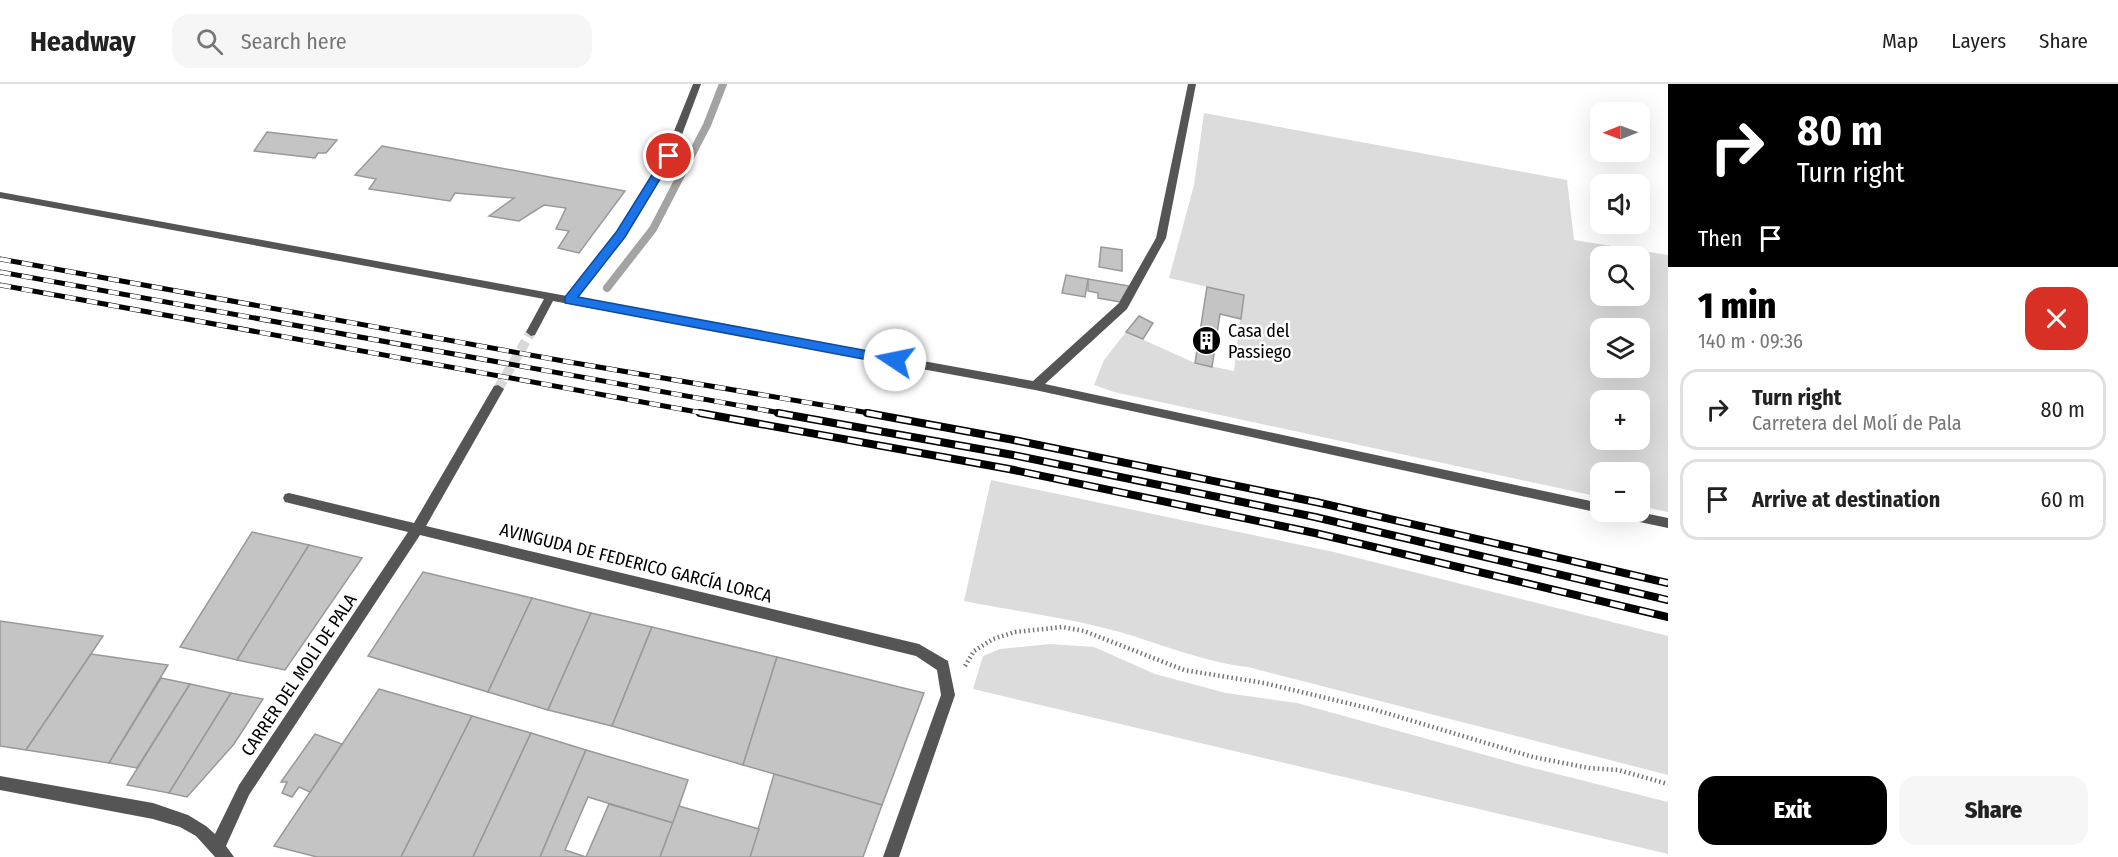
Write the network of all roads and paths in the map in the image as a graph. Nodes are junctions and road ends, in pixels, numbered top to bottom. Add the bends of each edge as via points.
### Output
1 (697, 84) edge
2 (1192, 84) edge
3 (0, 195) edge
4 (551, 296) junction
5 (570, 300) junction
6 (531, 332) tunnel mouth
7 (1035, 386) junction
8 (498, 389) tunnel mouth
9 (289, 498) dead end
10 (1590, 506) edge
11 (1650, 519) edge
12 (1668, 523) edge
13 (418, 528) junction
14 (948, 695) junction
15 (0, 783) edge
16 (1668, 784) edge
17 (221, 852) edge
18 (891, 857) edge

1 - 5 street via 669,156 621,234
2 - 7 street via 1161,238 1123,306
3 - 4 street
4 - 5 street
4 - 6 street
5 - 7 street
7 - 10 street
8 - 13 street, CARRER DEL MOLÍ DE PALA
9 - 13 street, AVINGUDA DE FEDERICO GARCÍA LORCA
11 - 12 street
13 - 14 street, AVINGUDA DE FEDERICO GARCÍA LORCA via 919,650 943,666
13 - 17 street, CARRER DEL MOLÍ DE PALA via 244,790
14 - 16 path via 974,651 993,639 1015,632 1062,627 1084,631 1184,670 1264,683 1376,710 1533,757 1618,770
14 - 18 street
15 - 17 street via 183,820 201,831

